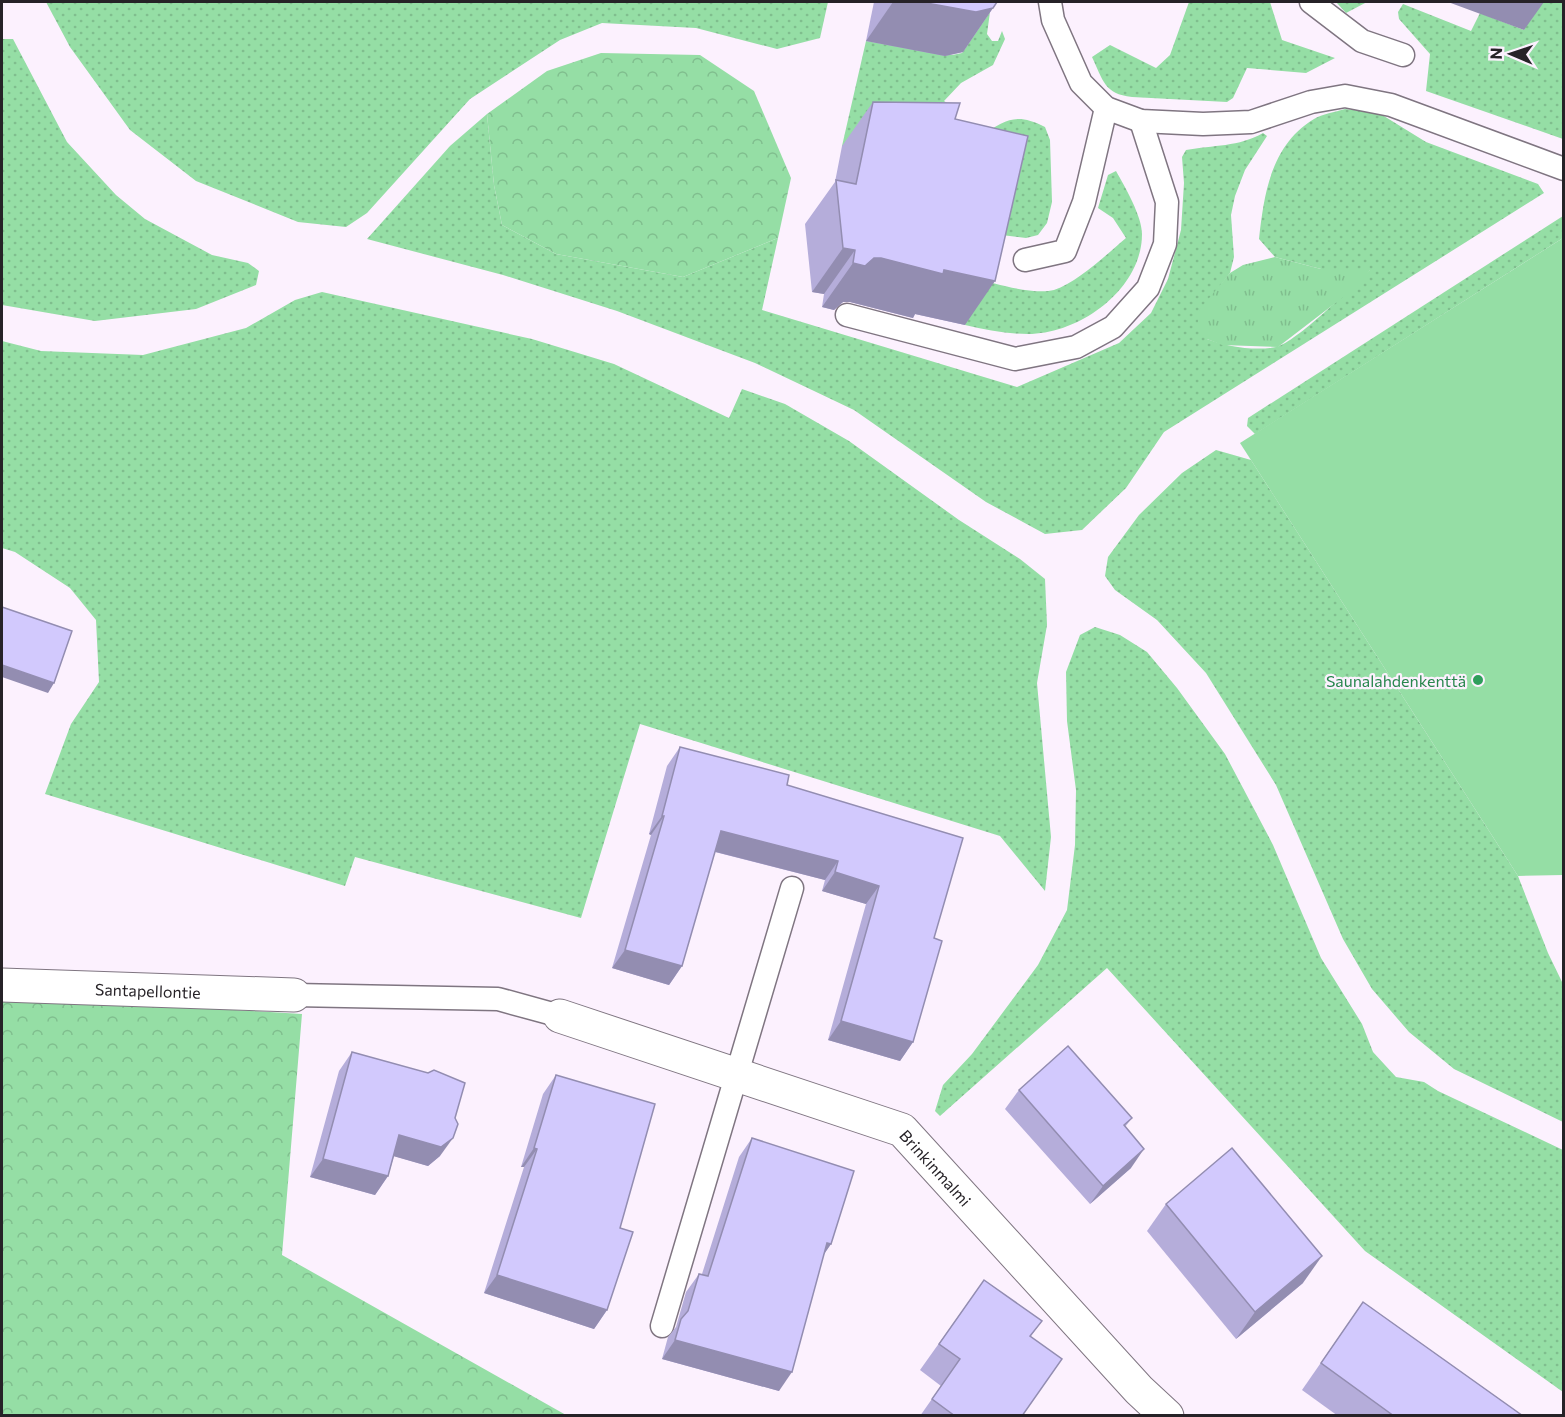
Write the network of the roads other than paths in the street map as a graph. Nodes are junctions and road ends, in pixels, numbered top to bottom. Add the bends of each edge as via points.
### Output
1 (1050, 2) edge
2 (1311, 2) edge
3 (1402, 55) dead end
4 (1106, 108) junction
5 (1141, 121) junction
6 (1563, 169) edge
7 (1025, 260) dead end
8 (847, 315) dead end
9 (792, 888) dead end
10 (2, 985) edge
11 (294, 995) joint
12 (560, 1016) joint
13 (735, 1074) junction
14 (662, 1326) dead end
15 (1167, 1416) edge

1 - 4 lane via 1053,20 1081,83
2 - 3 lane via 1362,41
4 - 5 lane
4 - 7 lane via 1084,202 1065,251
5 - 6 lane via 1251,122 1311,102 1345,96 1391,105
5 - 8 lane via 1167,202 1166,244 1148,288 1113,327 1076,347 1015,359
9 - 13 lane
10 - 11 street, Santapellontie
11 - 12 lane via 498,999
12 - 13 street, Brinkinmalmi
13 - 14 lane
13 - 15 street, Brinkinmalmi via 902,1130

